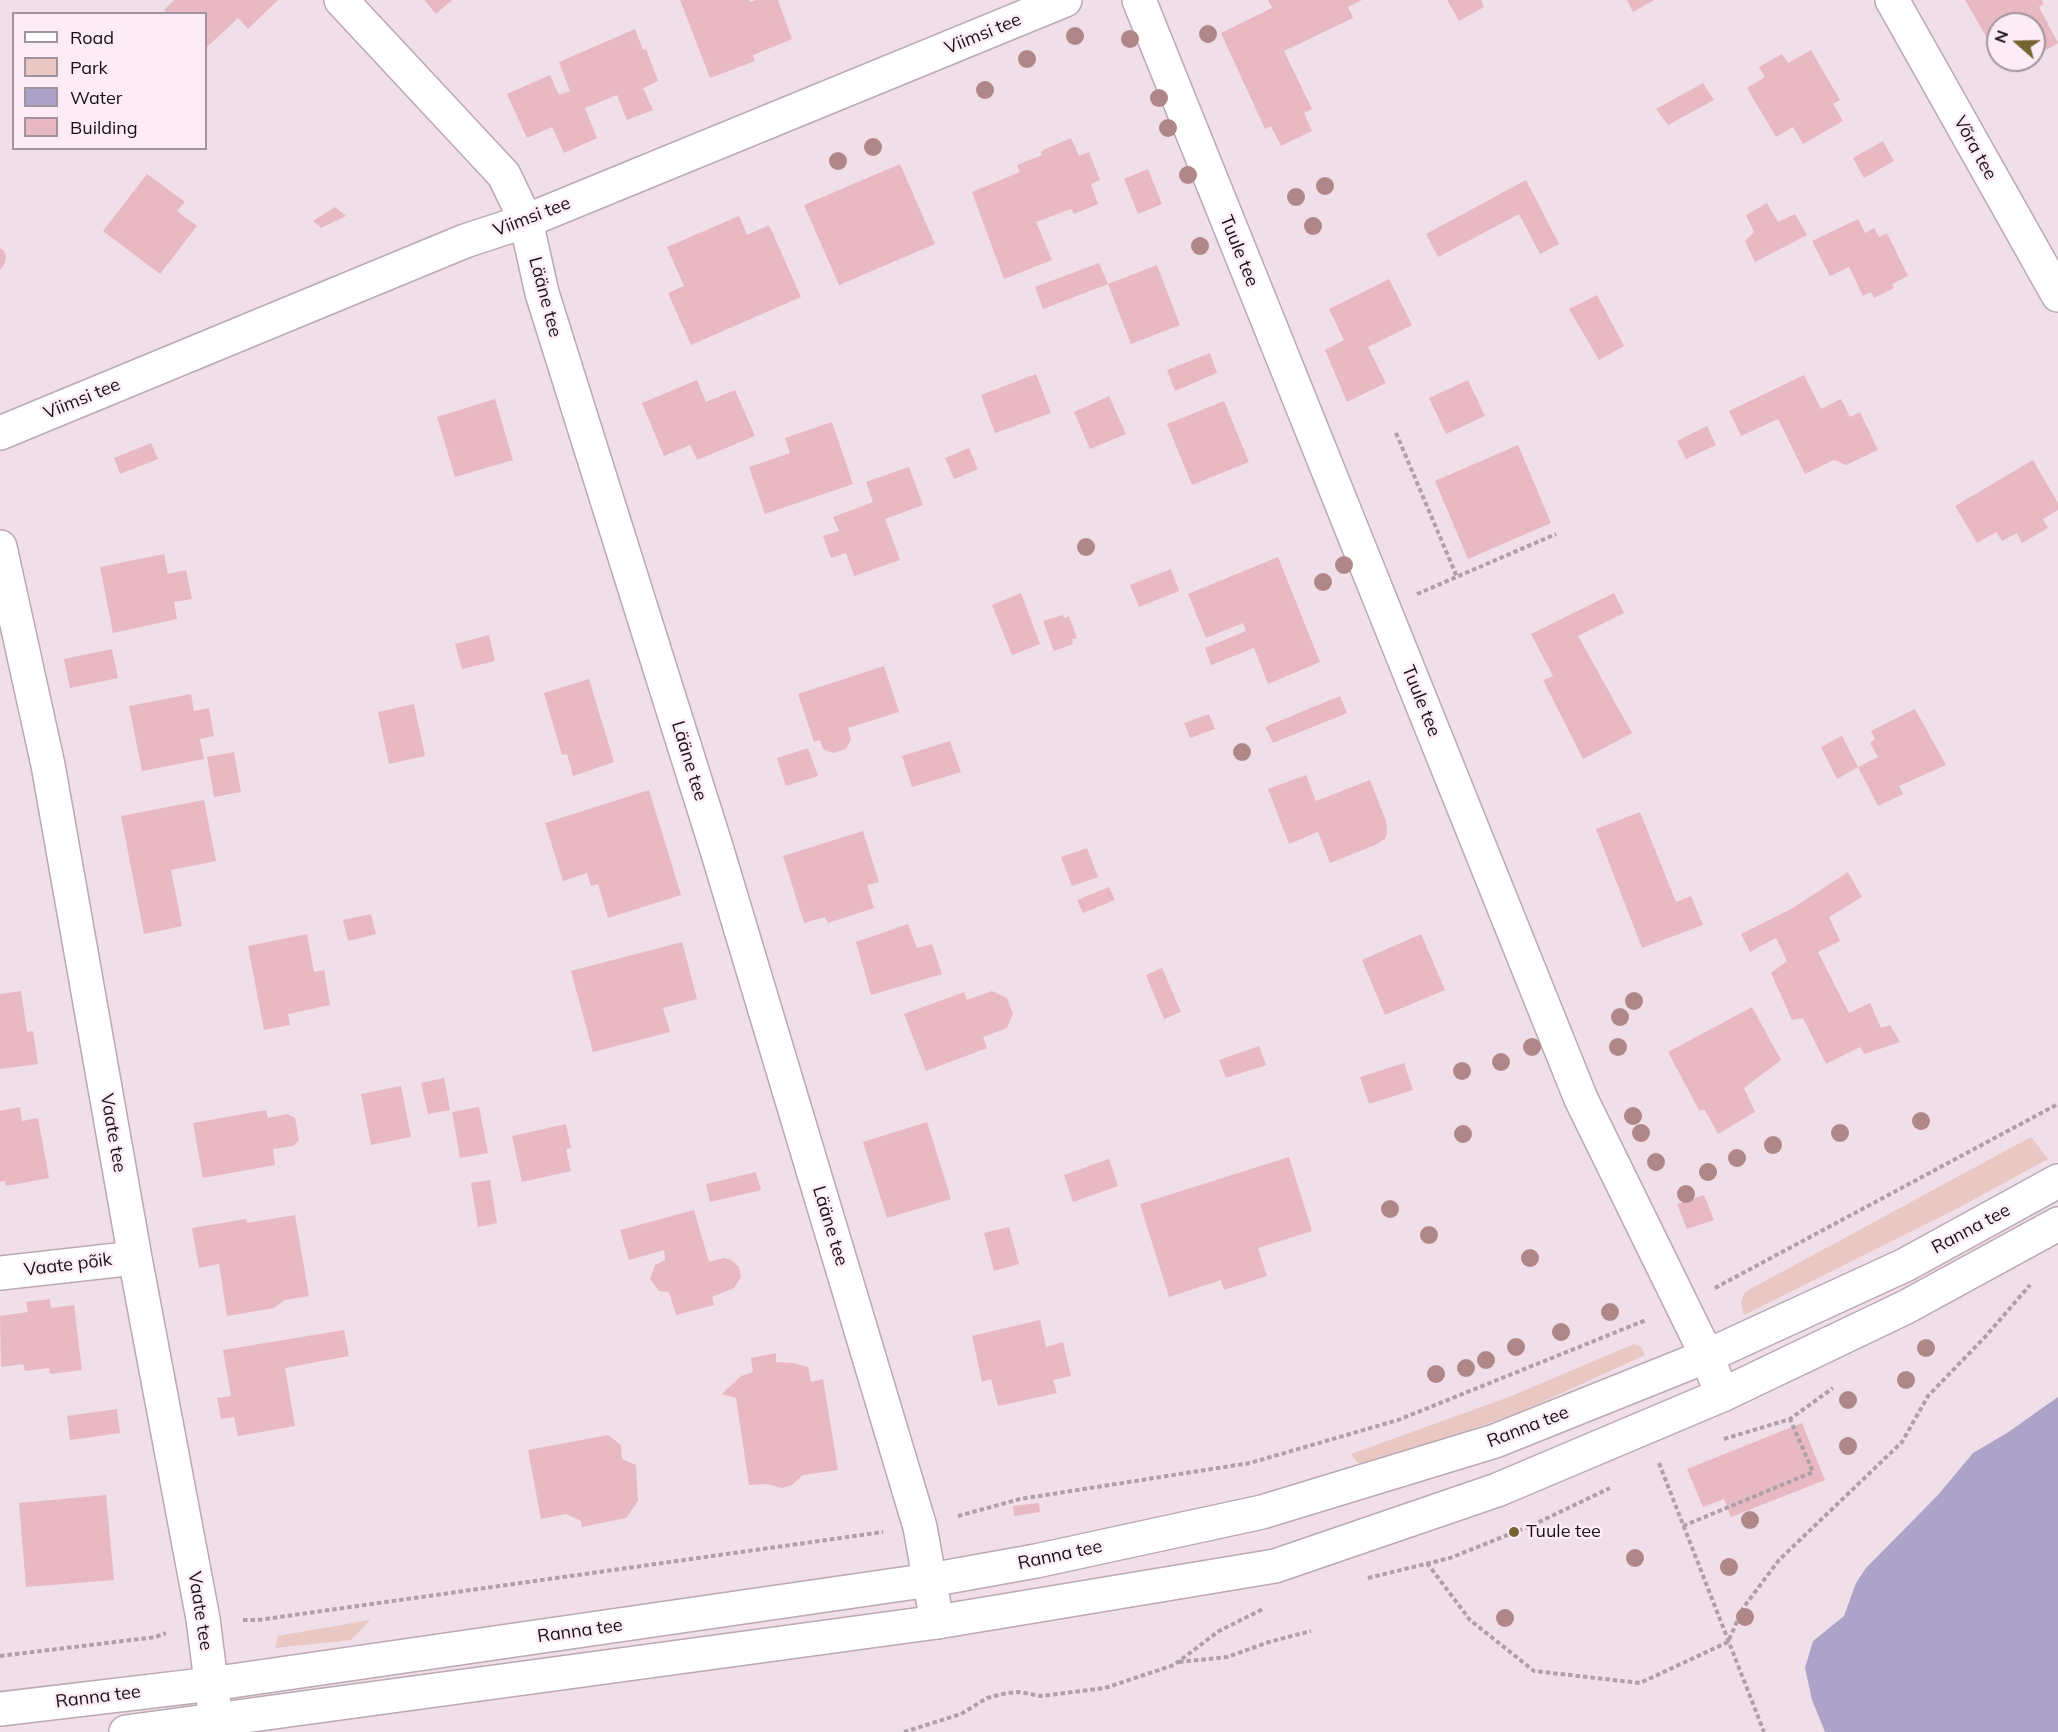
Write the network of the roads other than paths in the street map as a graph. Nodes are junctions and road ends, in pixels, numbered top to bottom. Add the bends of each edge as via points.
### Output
1 (341, 0) edge
2 (1065, 0) edge
3 (1138, 0) edge
4 (1892, 0) edge
5 (526, 221) junction
6 (2058, 295) edge
7 (0, 433) edge
8 (0, 548) edge
9 (2058, 1181) edge
10 (2058, 1224) edge
11 (135, 1258) junction
12 (0, 1273) edge
13 (1707, 1356) junction
14 (1722, 1395) junction
15 (930, 1581) junction
16 (937, 1622) junction
17 (211, 1684) junction
18 (0, 1709) edge
19 (216, 1721) junction
20 (126, 1732) edge

1 - 5 street, Lääne tee via 504,176
2 - 5 street, Viimsi tee
3 - 13 street, Tuule tee via 1581,1099
4 - 6 street, Võra tee
5 - 7 street, Viimsi tee via 465,241
5 - 15 street, Lääne tee via 542,293 717,850 920,1527
8 - 11 street, Vaate tee via 48,765
9 - 13 street, Ranna tee via 1905,1264
10 - 14 street, Ranna tee via 1906,1307
11 - 12 street, Vaate põik
11 - 17 street, Vaate tee via 203,1619
13 - 14 street, Tuule tee
13 - 15 street, Ranna tee via 1495,1441 1262,1512
14 - 16 street, Ranna tee via 1497,1490 1275,1566
15 - 16 street, Lääne tee
15 - 17 street, Ranna tee
16 - 19 street, Ranna tee
17 - 18 street, Ranna tee
17 - 19 street, Vaate tee
19 - 20 street, Ranna tee

